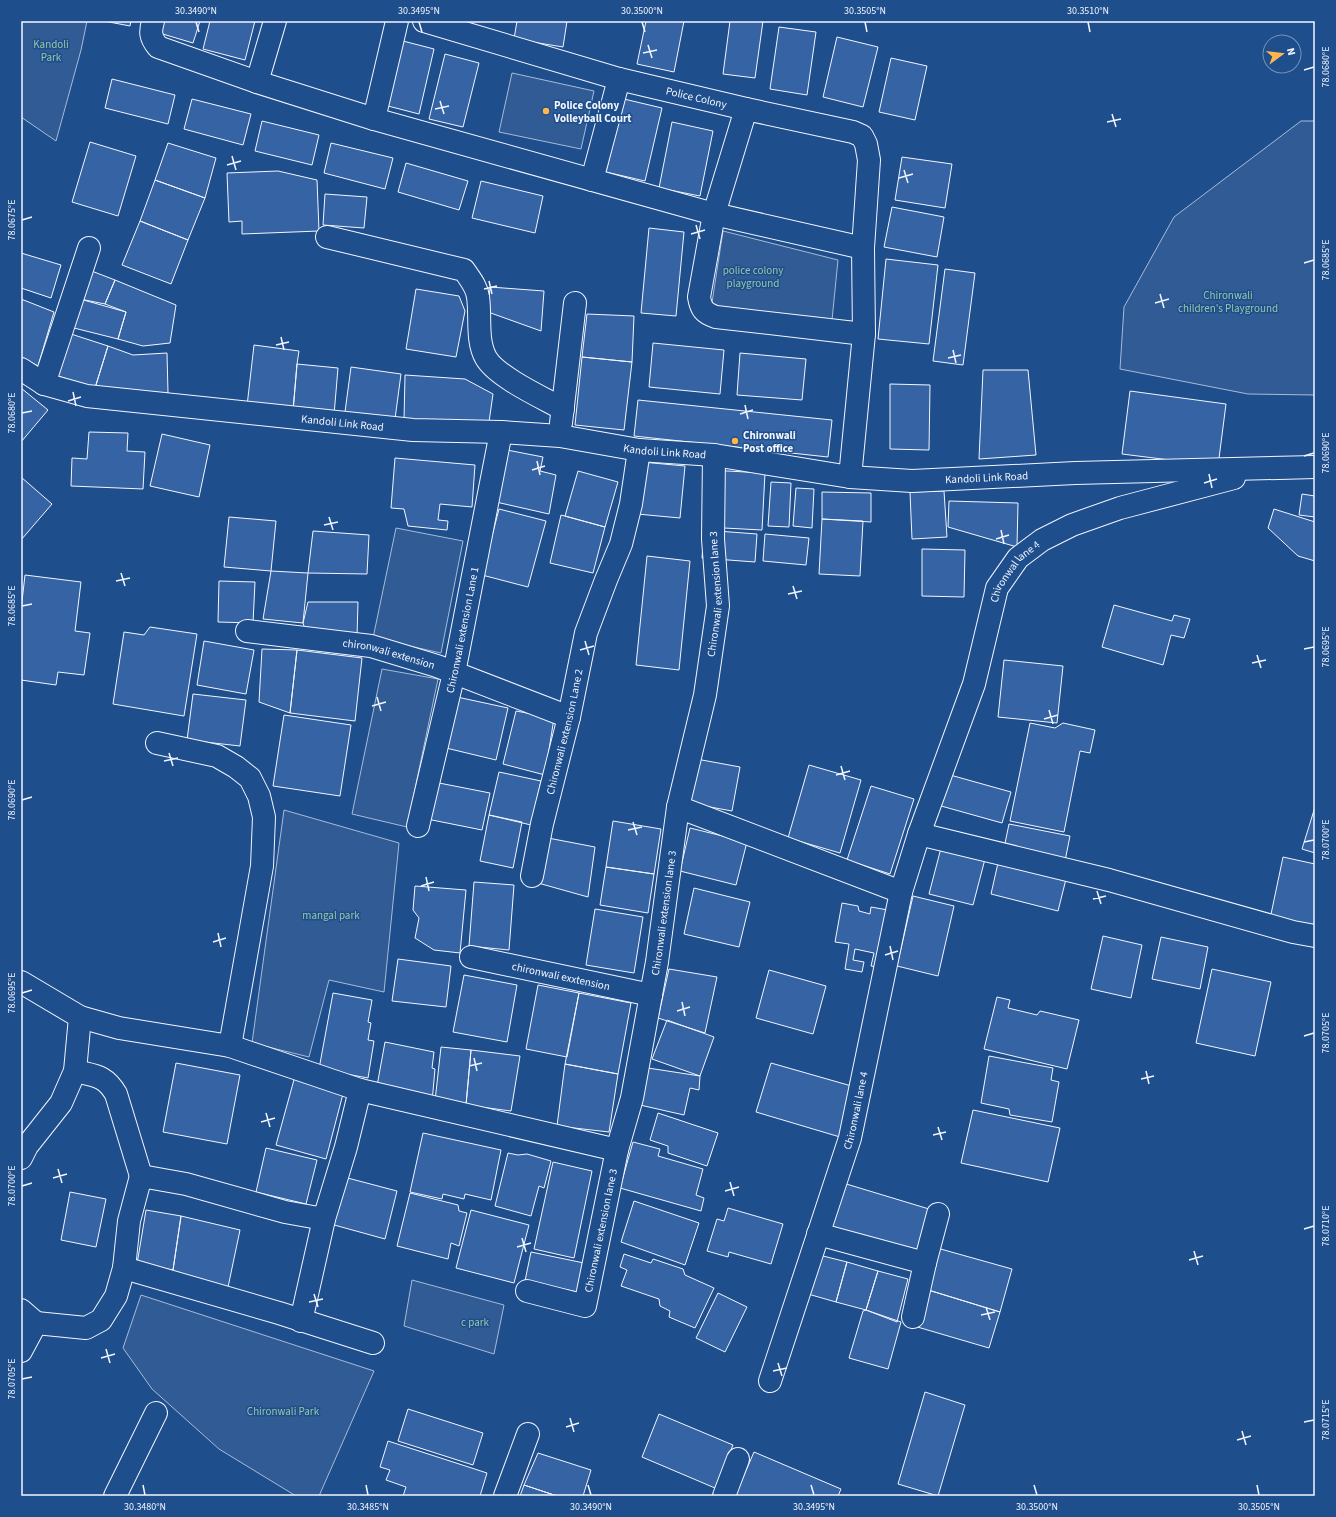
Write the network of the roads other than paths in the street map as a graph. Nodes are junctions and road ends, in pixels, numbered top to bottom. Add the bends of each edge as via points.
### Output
1 (153, 21) edge
2 (275, 21) edge
3 (397, 21) edge
4 (424, 21) edge
5 (619, 79) junction
6 (258, 82) junction
7 (746, 109) junction
8 (374, 119) junction
9 (592, 180) junction
10 (714, 214) junction
11 (327, 238) dead end
12 (89, 248) dead end
13 (863, 248) junction
14 (575, 303) dead end
15 (864, 334) junction
16 (21, 369) edge
17 (44, 384) junction
18 (563, 409) junction
19 (501, 432) junction
20 (560, 436) junction
21 (639, 450) junction
22 (714, 455) junction
23 (1315, 467) edge
24 (1269, 468) junction
25 (850, 477) junction
26 (247, 631) dead end
27 (454, 673) junction
28 (569, 717) junction
29 (157, 743) dead end
30 (678, 807) junction
31 (418, 826) dead end
32 (919, 834) junction
33 (532, 876) dead end
34 (900, 892) junction
35 (1315, 936) edge
36 (472, 957) dead end
37 (27, 988) edge
38 (651, 995) junction
39 (80, 1017) junction
40 (230, 1046) junction
41 (75, 1070) junction
42 (360, 1090) junction
43 (617, 1150) junction
44 (21, 1158) edge
45 (140, 1176) junction
46 (938, 1214) dead end
47 (324, 1219) junction
48 (818, 1234) junction
49 (925, 1263) junction
50 (124, 1268) junction
51 (527, 1291) dead end
52 (28, 1316) edge
53 (913, 1317) dead end
54 (301, 1321) junction
55 (373, 1343) dead end
56 (21, 1351) edge
57 (770, 1381) dead end
58 (156, 1413) dead end
59 (528, 1434) dead end
60 (738, 1459) dead end
61 (115, 1496) edge
62 (505, 1496) edge
63 (724, 1496) edge

1 - 6 street via 150,33 158,47
2 - 6 street
3 - 8 street
4 - 5 street, Police Colony
5 - 7 street, Police Colony
5 - 9 street
6 - 8 street
7 - 10 street
7 - 13 street, Police Colony via 862,136 869,160
8 - 9 street
9 - 10 street
10 - 13 street
10 - 15 street via 699,297 701,307 707,314
11 - 18 street via 464,270 474,284 478,296 481,344 486,359 506,378
12 - 17 street
13 - 15 street
14 - 18 street
15 - 25 street
16 - 17 street, Kandoli Link Road
17 - 19 street, Kandoli Link Road via 87,396 413,430
18 - 20 street
19 - 20 street, Kandoli Link Road
19 - 27 street, Chironwali extension Lane 1
20 - 21 street, Kandoli Link Road
21 - 22 street, Kandoli Link Road
21 - 28 street, Chironwali extension Lane 2 via 631,504 621,544 586,633
22 - 25 street, Kandoli Link Road
22 - 30 street, Chironwali extension lane 3 via 713,539 718,606 705,695
23 - 24 street, Kandoli Link Road
24 - 25 street, Kandoli Link Road via 1075,473 912,481
24 - 32 street, Chironwal lane 4 via 1120,508 1042,540 1018,558 997,588 974,684
26 - 27 street, chironwali extension via 371,646
27 - 28 street, chironwali extension
27 - 31 street, Chironwali extension Lane 1
28 - 33 street, Chironwali extension Lane 2 via 542,824
29 - 40 street via 218,756 236,767 250,778 264,817 262,866
30 - 34 street
30 - 38 street, Chironwali extension lane 3
32 - 34 street, Chironwali lane 4
32 - 35 street via 1109,880
34 - 48 street, Chironwali lane 4 via 850,1138
36 - 38 street, chironwali exxtension
37 - 39 street
38 - 43 street, Chironwali extension lane 3 via 632,1098
39 - 40 street via 119,1028
39 - 41 street
40 - 42 street
41 - 44 street via 61,1103 27,1146
41 - 45 street via 104,1079 111,1085 116,1094
42 - 43 street
42 - 47 street
43 - 51 street, Chironwali extension lane 3 via 586,1306
45 - 47 street via 186,1184 285,1212
45 - 50 street via 129,1221
46 - 49 street
47 - 54 street
48 - 49 street
48 - 57 street, Chironwali lane 4
49 - 53 street
50 - 52 street via 116,1296 101,1320 86,1328
50 - 54 street
52 - 56 street
54 - 55 street
58 - 61 street
59 - 62 street
60 - 63 street

